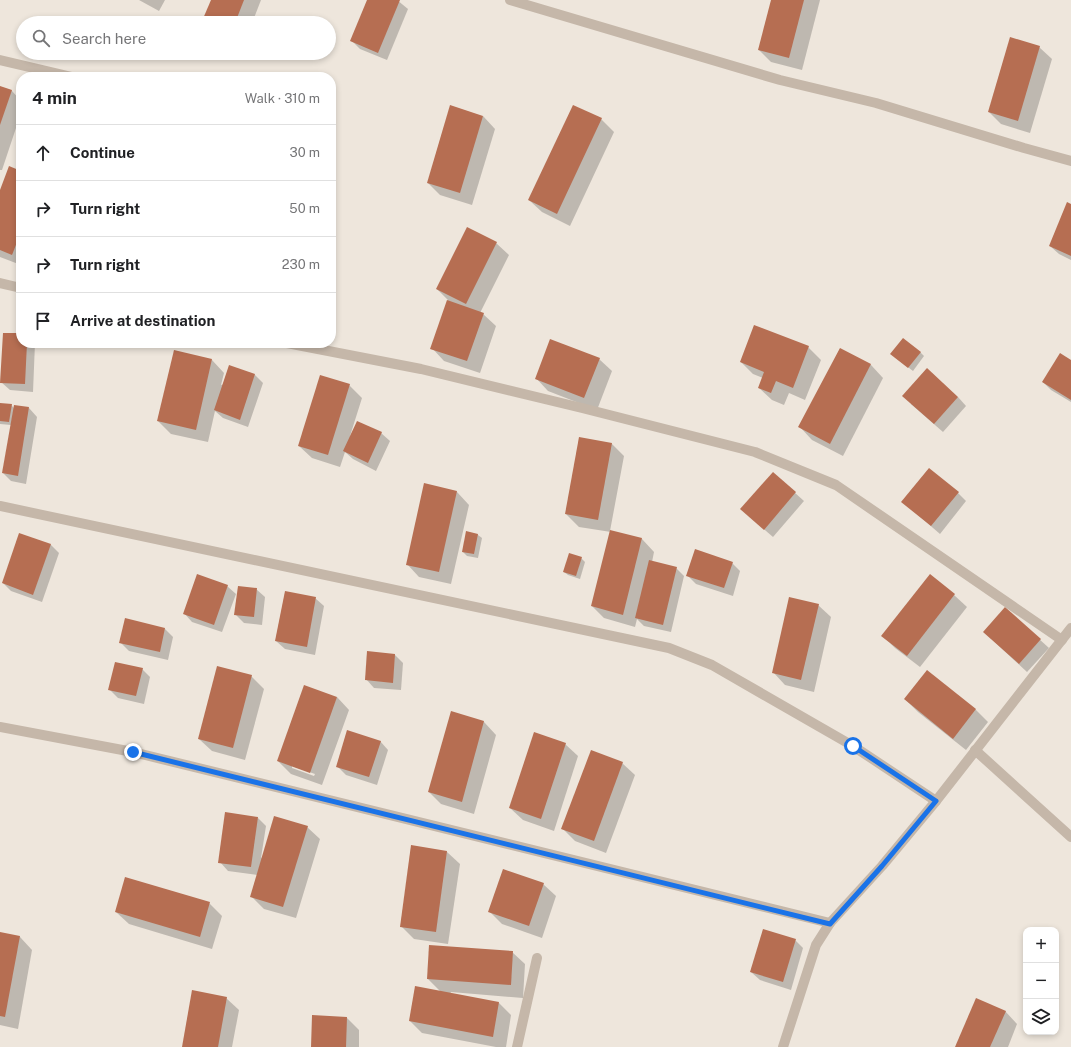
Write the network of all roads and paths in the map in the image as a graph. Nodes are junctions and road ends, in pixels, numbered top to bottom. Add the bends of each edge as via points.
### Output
1 (510, 0) edge
2 (0, 60) edge
3 (51, 72) edge
4 (1071, 161) edge
5 (0, 283) edge
6 (16, 287) edge
7 (313, 348) edge
8 (0, 506) edge
9 (1071, 628) edge
10 (1062, 640) junction
11 (0, 728) edge
12 (975, 750) junction
13 (936, 801) junction
14 (1071, 837) edge
15 (830, 924) junction
16 (537, 958) dead end
17 (517, 1047) edge
18 (783, 1047) edge

1 - 4 street via 780,80 876,103
2 - 3 street
5 - 6 street
7 - 10 street via 421,369 755,452 836,485
8 - 13 street via 669,648 712,665 853,746
9 - 10 street
10 - 12 street
11 - 15 street via 133,752
12 - 13 street
12 - 14 street
13 - 15 street
15 - 18 street via 816,945
16 - 17 street

